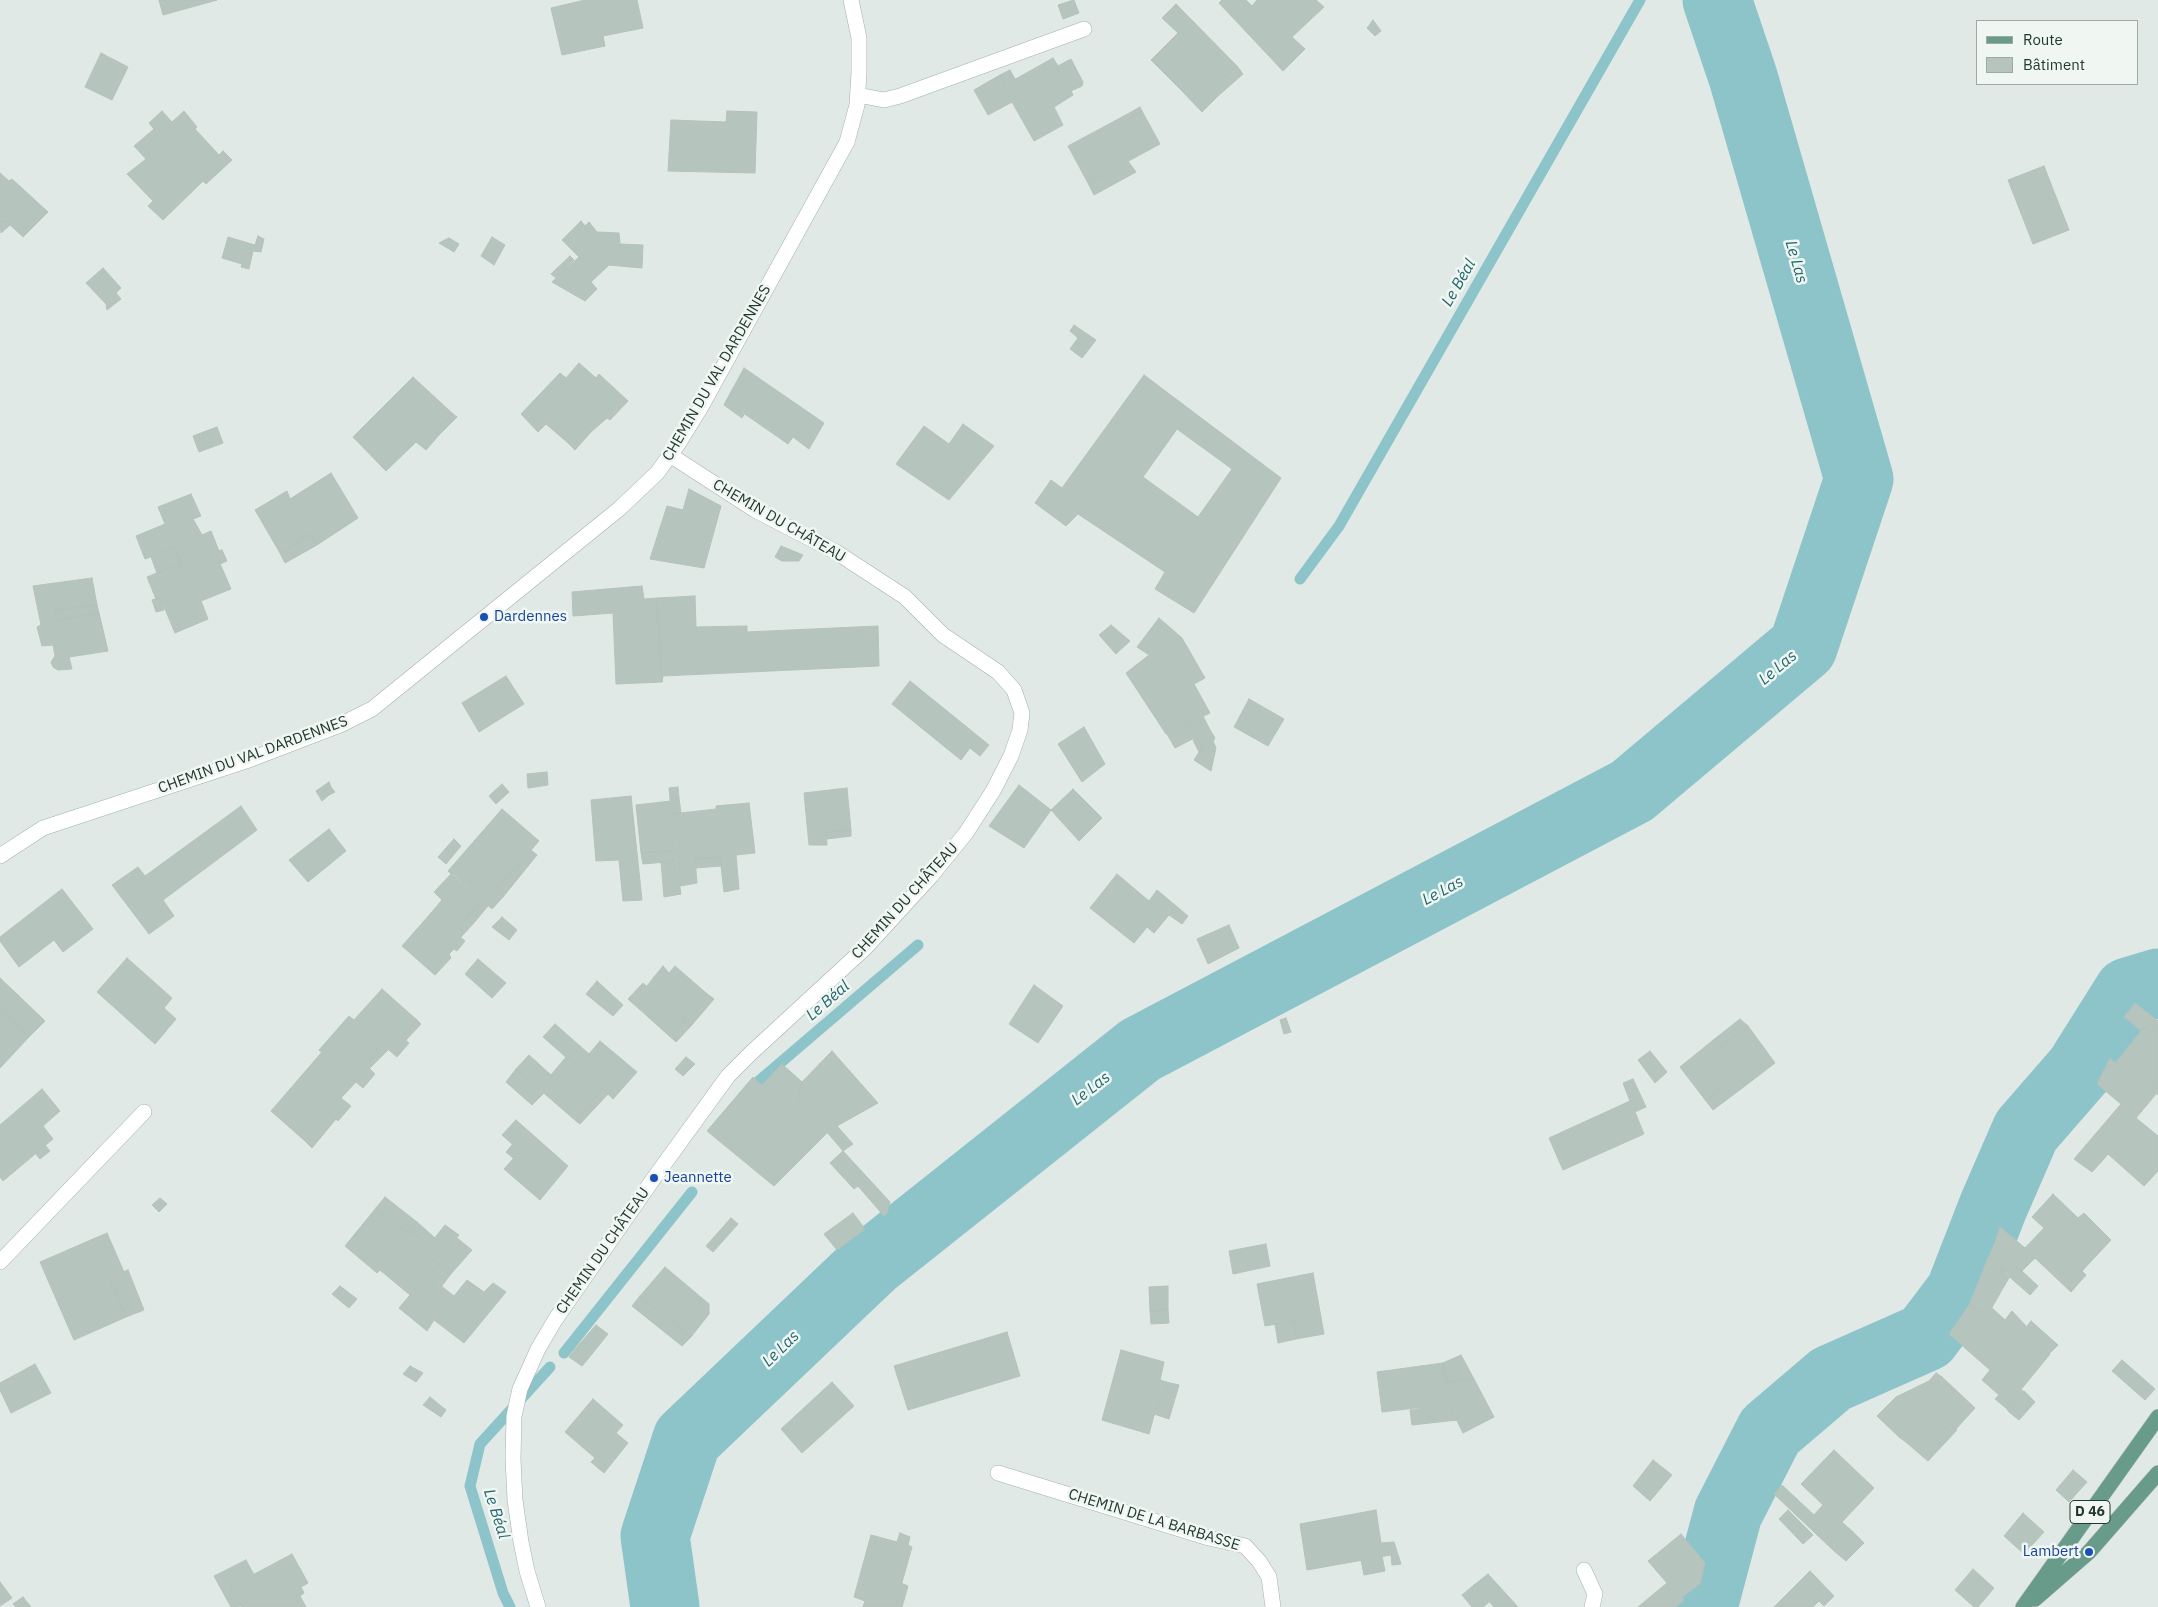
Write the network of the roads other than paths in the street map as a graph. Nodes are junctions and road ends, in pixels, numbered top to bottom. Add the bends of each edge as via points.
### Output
1 (851, 0) edge
2 (1084, 29) dead end
3 (858, 95) junction
4 (670, 455) junction
5 (0, 856) edge
6 (144, 1112) dead end
7 (0, 1262) edge
8 (2158, 1417) edge
9 (998, 1473) dead end
10 (2158, 1473) edge
11 (1584, 1570) dead end
12 (538, 1607) edge
13 (1273, 1607) edge
14 (1592, 1607) edge
15 (2025, 1607) edge

1 - 3 street, CHEMIN DU VAL DARDENNES via 859,38
2 - 3 street via 900,96 884,100
3 - 4 street, CHEMIN DU VAL DARDENNES via 847,142
4 - 5 street, CHEMIN DU VAL DARDENNES via 619,509 372,709 340,725 246,761 43,828
4 - 12 street, CHEMIN DU CHÂTEAU via 755,510 836,552 905,598 943,636 998,672 1014,690 1022,713 1011,756 966,833 866,947 751,1053 713,1095 538,1349 520,1389 514,1416 513,1459 515,1500 527,1571
6 - 7 street
8 - 15 main road, D 46
9 - 13 street, CHEMIN DE LA BARBASSE via 1209,1538 1245,1546 1269,1577
10 - 15 main road, D 46 via 2089,1552
11 - 14 street via 1595,1594

